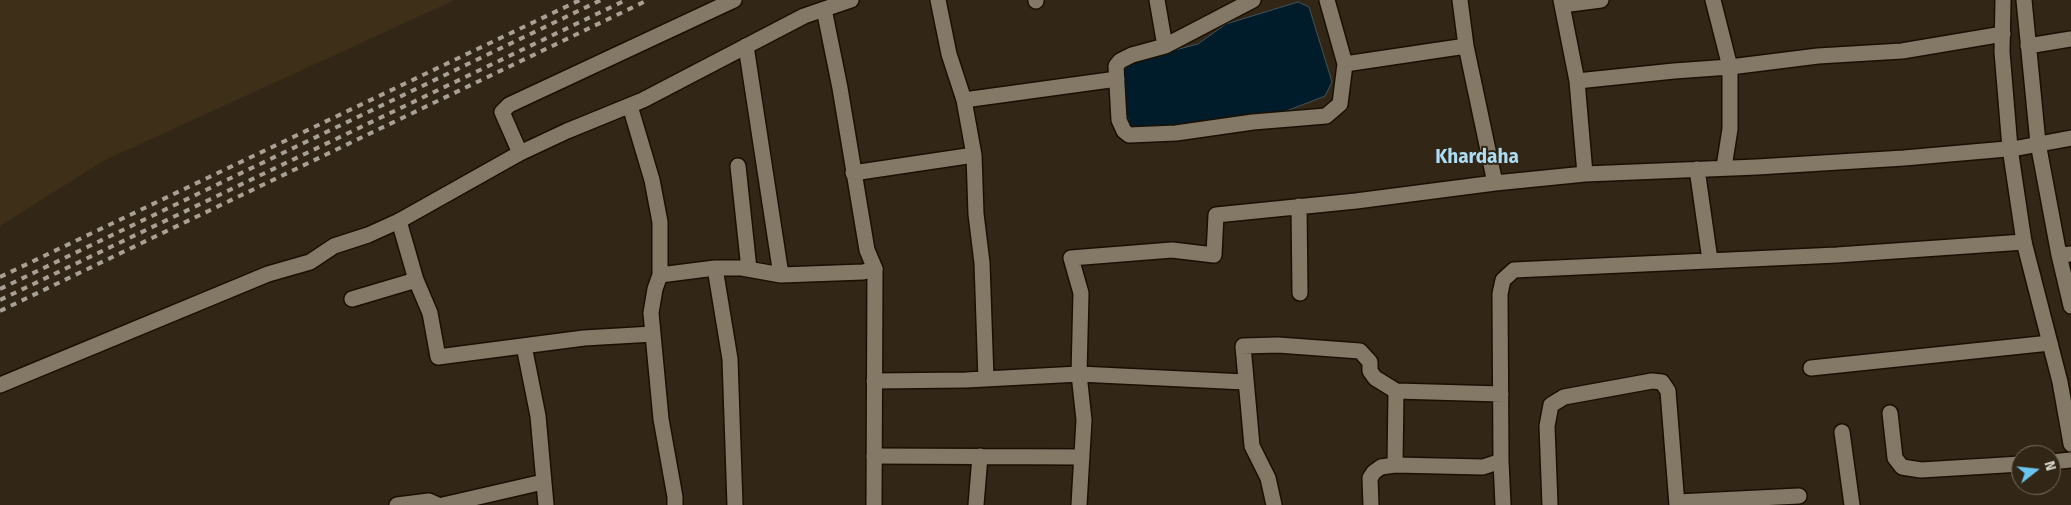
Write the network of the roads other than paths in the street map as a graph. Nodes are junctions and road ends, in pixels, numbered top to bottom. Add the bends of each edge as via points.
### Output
1 (734, 0) edge
2 (851, 0) edge
3 (938, 0) edge
4 (1156, 0) edge
5 (1253, 0) edge
6 (1327, 0) edge
7 (1460, 0) edge
8 (1601, 0) edge
9 (1713, 0) edge
10 (2003, 0) edge
11 (2024, 0) edge
12 (1561, 3) edge
13 (824, 9) junction
14 (2003, 34) junction
15 (2071, 39) edge
16 (746, 46) junction
17 (1165, 46) junction
18 (1466, 46) junction
19 (2028, 46) junction
20 (1345, 64) junction
21 (1730, 67) junction
22 (1117, 79) junction
23 (1577, 81) junction
24 (964, 100) junction
25 (630, 106) junction
26 (2071, 138) edge
27 (2024, 146) junction
28 (520, 153) junction
29 (974, 154) junction
30 (738, 166) dead end
31 (1724, 167) junction
32 (1697, 168) junction
33 (853, 173) junction
34 (1585, 174) junction
35 (1495, 183) junction
36 (1299, 206) junction
37 (399, 220) junction
38 (2024, 242) junction
39 (2065, 254) edge
40 (1710, 260) junction
41 (715, 268) junction
42 (749, 269) junction
43 (875, 269) junction
44 (660, 275) junction
45 (781, 275) junction
46 (416, 280) junction
47 (1300, 293) dead end
48 (352, 299) dead end
49 (2071, 306) edge
50 (653, 334) junction
51 (2050, 343) junction
52 (524, 346) junction
53 (1811, 368) dead end
54 (1079, 374) junction
55 (986, 379) junction
56 (874, 381) junction
57 (1245, 382) junction
58 (0, 385) edge
59 (1396, 392) junction
60 (1501, 394) junction
61 (1890, 413) dead end
62 (1842, 432) dead end
63 (2071, 444) edge
64 (874, 456) junction
65 (980, 456) junction
66 (1082, 457) junction
67 (1501, 462) junction
68 (1395, 465) junction
69 (2011, 465) edge
70 (543, 482) junction
71 (1799, 496) dead end
72 (1677, 504) edge
73 (397, 505) edge
74 (438, 505) edge
75 (443, 505) edge
76 (546, 505) edge
77 (674, 505) edge
78 (735, 505) edge
79 (874, 505) edge
80 (976, 505) edge
81 (1079, 505) edge
82 (1274, 505) edge
83 (1371, 505) edge
84 (1504, 505) edge
85 (1550, 505) edge
86 (1852, 505) edge

1 - 28 street via 509,104 502,112
2 - 13 street
3 - 24 street via 949,54
4 - 17 street
5 - 17 street
6 - 20 street
7 - 18 street
8 - 12 street
9 - 21 street
10 - 14 street
11 - 19 street
12 - 23 street
13 - 16 street
13 - 33 street
14 - 21 street via 1902,50
14 - 27 street via 2002,52
15 - 19 street
16 - 25 street
16 - 45 street
17 - 22 street via 1132,55 1120,62 1116,66
18 - 20 street
18 - 35 street
19 - 27 street
20 - 22 street via 1340,104 1326,116 1176,133 1129,134 1124,131 1119,120
21 - 23 street
21 - 31 street via 1730,129
22 - 24 street
23 - 34 street
24 - 29 street
25 - 28 street
25 - 44 street via 652,180 660,222
26 - 27 street
27 - 31 street via 1904,158
27 - 38 street
27 - 39 street
28 - 37 street
29 - 33 street
29 - 55 street
30 - 42 street
31 - 32 street
32 - 34 street
32 - 40 street
33 - 43 street via 867,250
34 - 35 street
35 - 36 street
36 - 47 street
36 - 54 street via 1216,214 1214,255 1172,250 1071,258 1081,292
37 - 46 street
37 - 58 street via 368,236 334,246 310,262 268,274
38 - 40 street
38 - 51 street
39 - 49 street
40 - 60 street via 1514,270 1502,280 1500,294
41 - 42 street
41 - 44 street
41 - 78 street via 730,359
42 - 45 street
43 - 45 street
43 - 56 street
44 - 50 street via 651,313
46 - 48 street
46 - 52 street via 430,313 438,356
50 - 52 street
50 - 77 street
51 - 53 street
51 - 63 street
52 - 70 street via 538,416
54 - 55 street
54 - 57 street
54 - 66 street via 1084,420
55 - 56 street
56 - 64 street
57 - 59 street via 1243,346 1278,345 1360,351 1370,362 1370,371 1375,378
57 - 82 street via 1252,446 1268,478
59 - 60 street
59 - 68 street
60 - 67 street
61 - 69 street via 1895,458 1902,467 1922,470
62 - 86 street
64 - 65 street
64 - 79 street
65 - 66 street
65 - 80 street
66 - 81 street
67 - 68 street via 1483,466
67 - 84 street
68 - 83 street via 1381,467 1370,478
70 - 75 street
70 - 76 street
71 - 72 street
72 - 85 street via 1668,391 1662,382 1652,381 1564,397 1552,405 1546,426
73 - 74 street via 429,501

